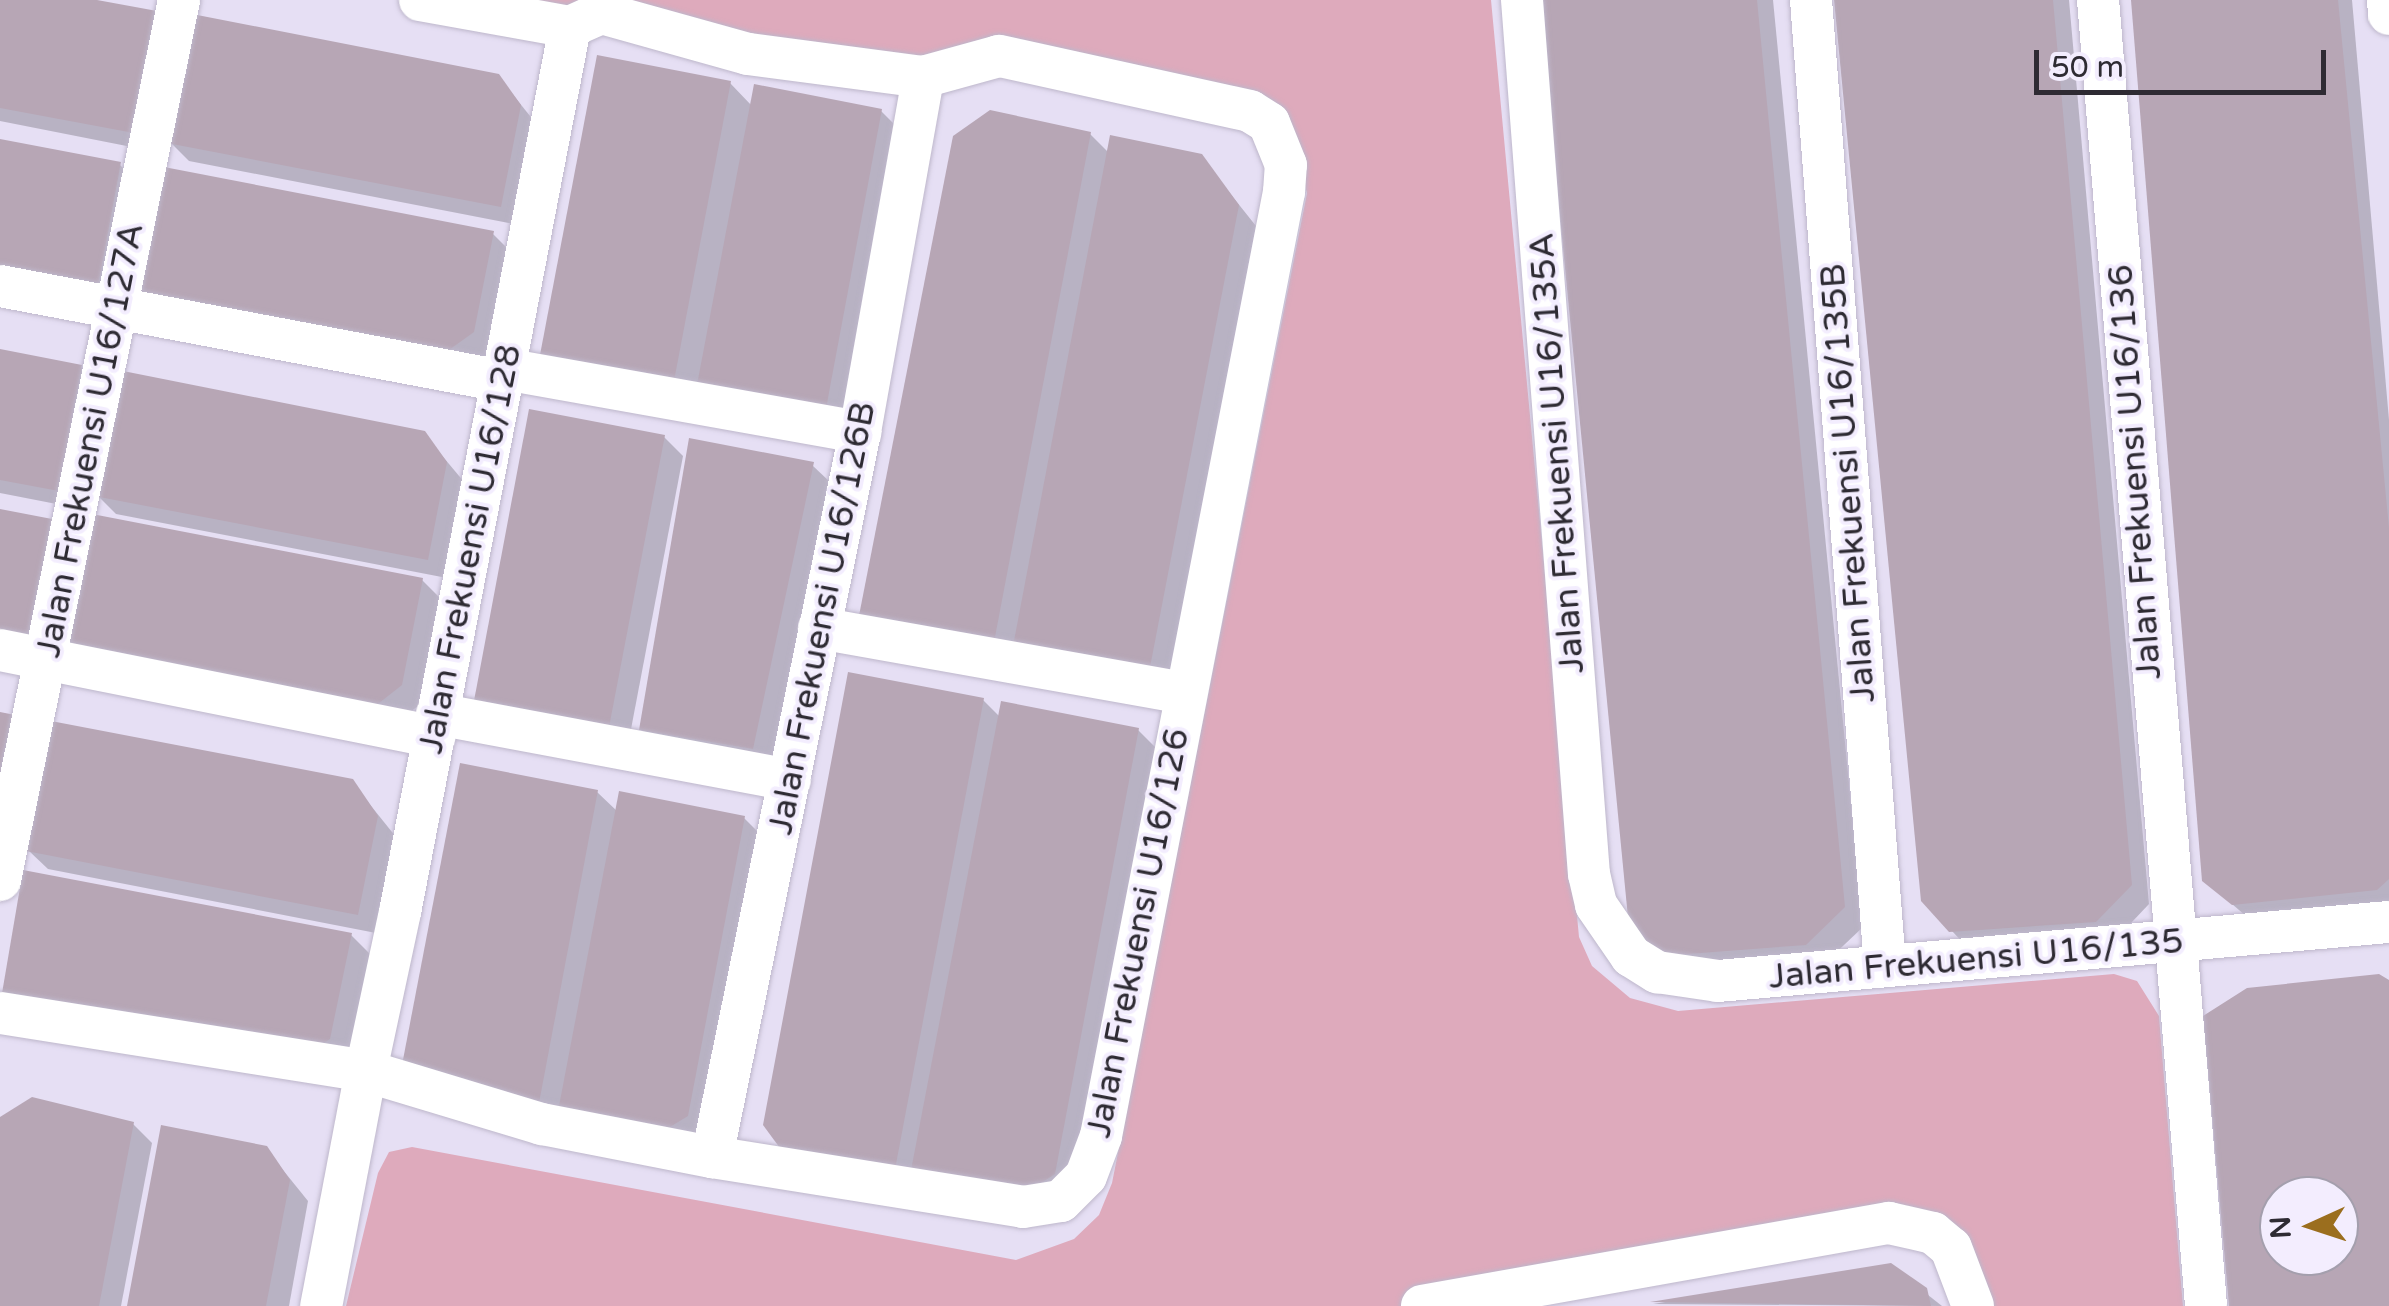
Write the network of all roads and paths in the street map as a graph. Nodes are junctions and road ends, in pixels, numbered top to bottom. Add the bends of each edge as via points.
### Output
1 (178, 0) edge
2 (420, 0) edge
3 (1522, 0) edge
4 (1811, 0) edge
5 (2098, 0) edge
6 (2388, 0) edge
7 (2389, 14) edge
8 (570, 27) junction
9 (923, 77) junction
10 (0, 286) edge
11 (120, 307) junction
12 (504, 375) junction
13 (860, 432) junction
14 (819, 628) junction
15 (0, 650) edge
16 (46, 660) junction
17 (1185, 693) junction
18 (435, 725) junction
19 (790, 780) junction
20 (0, 880) edge
21 (1596, 905) joint
22 (2389, 922) edge
23 (2172, 944) junction
24 (1885, 966) junction
25 (0, 1013) edge
26 (366, 1070) junction
27 (712, 1157) junction
28 (321, 1306) edge
29 (1422, 1306) edge
30 (1973, 1306) edge
31 (2206, 1306) edge

1 - 11 street, Jalan Frekuensi U16/127A
2 - 8 street
3 - 21 street, Jalan Frekuensi U16/135A
4 - 24 street, Jalan Frekuensi U16/135B
5 - 23 street, Jalan Frekuensi U16/136
6 - 7 street
8 - 9 street via 601,13 748,54
8 - 12 street, Jalan Frekuensi U16/128
9 - 13 street, Jalan Frekuensi U16/126B
9 - 17 street, Jalan Frekuensi U16/126 via 999,56 1250,111 1279,141 1284,192
10 - 11 street
11 - 12 street
11 - 16 street, Jalan Frekuensi U16/127A
12 - 13 street
12 - 18 street, Jalan Frekuensi U16/128
13 - 14 street, Jalan Frekuensi U16/126B
14 - 17 street
14 - 19 street, Jalan Frekuensi U16/126B
15 - 16 street
16 - 18 street
16 - 20 street, Jalan Frekuensi U16/127A
17 - 27 street, Jalan Frekuensi U16/126 via 1101,1136 1075,1190 1061,1201 1022,1208
18 - 19 street
18 - 26 street, Jalan Frekuensi U16/128
19 - 27 street, Jalan Frekuensi U16/126B
21 - 24 street, Jalan Frekuensi U16/135 via 1631,956 1687,980
22 - 23 street, Jalan Frekuensi U16/135
23 - 24 street, Jalan Frekuensi U16/135
23 - 31 street, Jalan Frekuensi U16/136
25 - 26 street, Jalan Frekuensi U16/126
26 - 27 street, Jalan Frekuensi U16/126 via 542,1124
26 - 28 street, Jalan Frekuensi U16/128
29 - 30 street via 1888,1223 1933,1233 1951,1248

